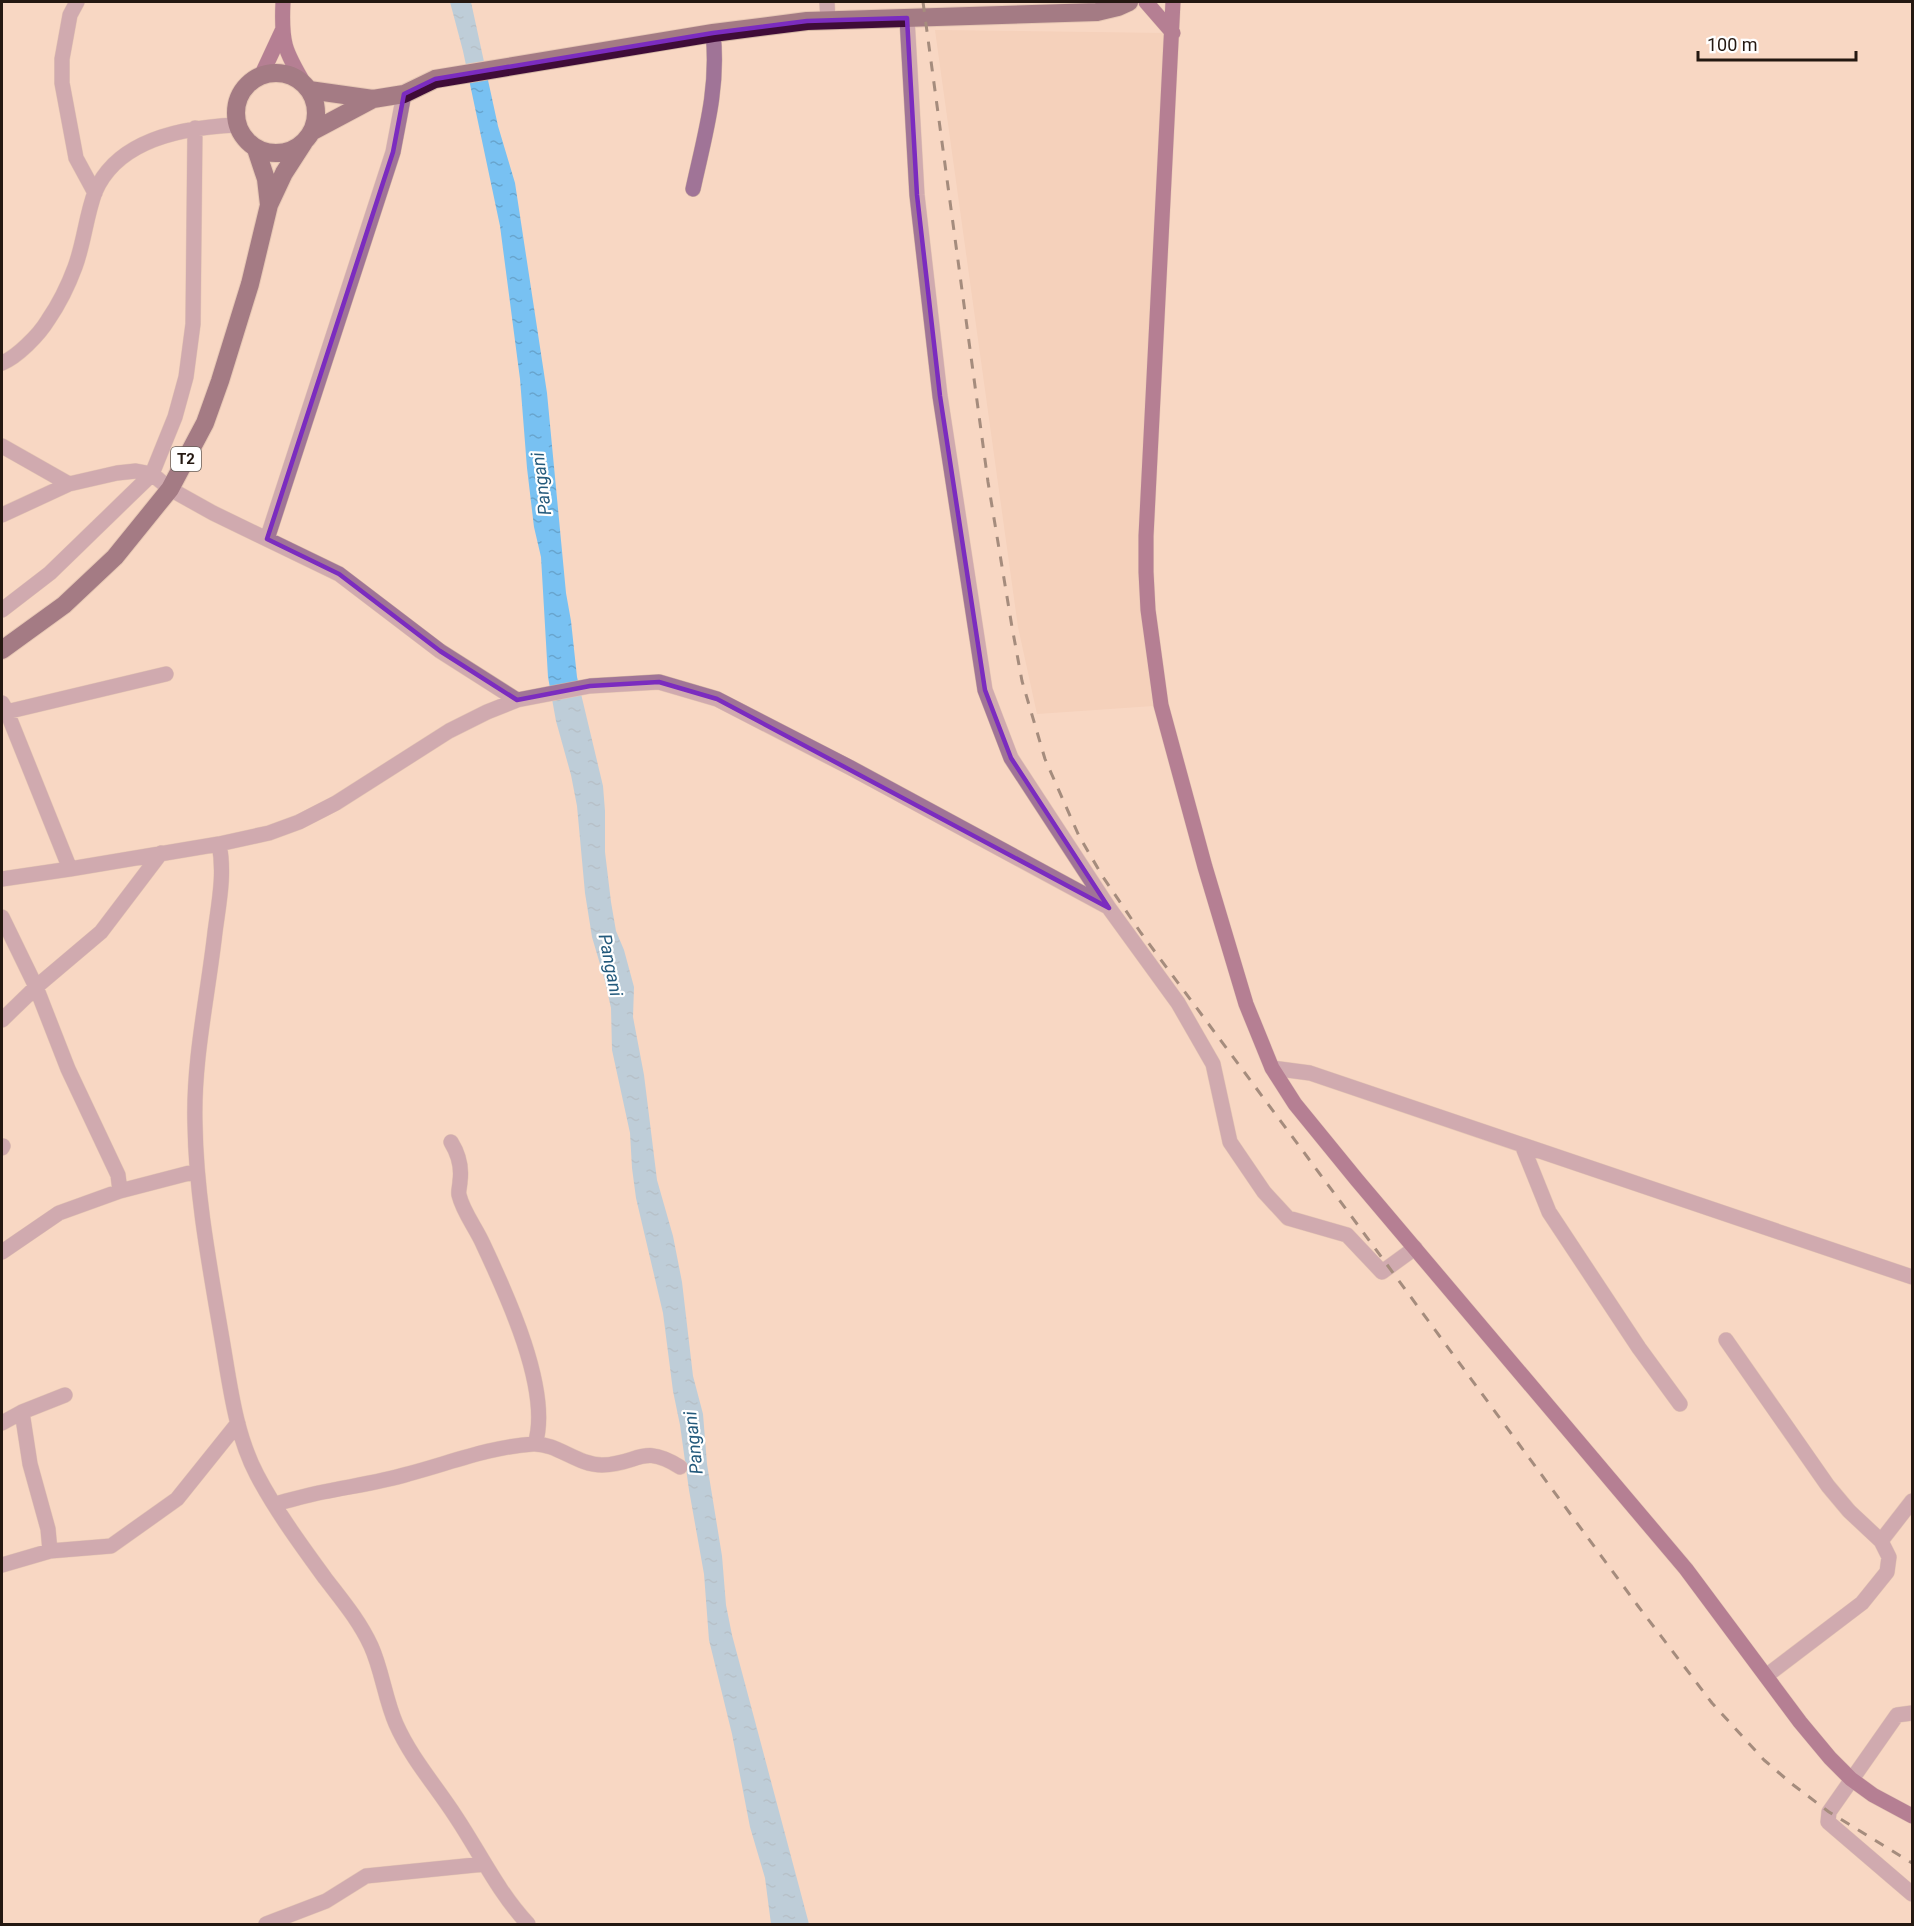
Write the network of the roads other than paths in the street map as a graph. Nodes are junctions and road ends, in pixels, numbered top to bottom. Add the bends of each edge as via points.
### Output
1 (78, 2) edge
2 (284, 2) edge
3 (826, 2) edge
4 (1129, 2) edge
5 (1146, 2) edge
6 (1173, 2) edge
7 (906, 18) junction
8 (828, 21) junction
9 (282, 31) junction
10 (713, 33) junction
11 (1173, 33) junction
12 (262, 74) junction
13 (307, 87) junction
14 (404, 94) junction
15 (373, 99) junction
16 (237, 125) junction
17 (195, 128) junction
18 (308, 137) junction
19 (256, 149) junction
20 (693, 189) dead end
21 (95, 193) junction
22 (269, 205) junction
23 (2, 363) edge
24 (2, 446) edge
25 (152, 474) junction
26 (69, 484) junction
27 (170, 489) junction
28 (2, 515) edge
29 (267, 539) junction
30 (2, 610) edge
31 (2, 650) edge
32 (166, 674) dead end
33 (517, 700) junction
34 (4, 709) edge
35 (219, 844) junction
36 (161, 853) junction
37 (70, 869) junction
38 (2, 879) edge
39 (1109, 908) junction
40 (2, 917) edge
41 (36, 987) junction
42 (2, 1020) edge
43 (1272, 1068) junction
44 (451, 1142) dead end
45 (1522, 1145) junction
46 (197, 1171) junction
47 (120, 1191) junction
48 (1415, 1248) junction
49 (2, 1252) edge
50 (1912, 1277) edge
51 (1726, 1340) dead end
52 (65, 1395) dead end
53 (1680, 1404) dead end
54 (22, 1412) junction
55 (2, 1423) edge
56 (238, 1423) junction
57 (535, 1444) junction
58 (680, 1467) dead end
59 (1912, 1501) edge
60 (275, 1504) junction
61 (1881, 1541) junction
62 (50, 1551) junction
63 (2, 1565) edge
64 (1766, 1676) junction
65 (1912, 1713) edge
66 (1851, 1779) junction
67 (1912, 1816) edge
68 (485, 1864) junction
69 (1912, 1894) edge
70 (266, 1924) edge
71 (528, 1924) edge

1 - 21 street via 70,15 62,83 76,158
2 - 9 main road
3 - 8 street
4 - 7 highway, T2 via 1097,12
5 - 11 main road
6 - 11 main road
7 - 8 highway, T2
7 - 39 street via 917,195 940,396 985,690 1011,758
8 - 10 highway, T2
9 - 12 main road
9 - 13 main road via 287,53
10 - 14 highway, T2 via 435,79
10 - 20 street via 714,87
11 - 43 main road via 1146,536 1148,610 1164,716 1246,1004
12 - 13 highway, T2 via 278,72 292,76
12 - 16 highway via 239,94 235,109
13 - 15 highway, T2
13 - 18 highway, T2 via 316,110
14 - 15 highway, T2
14 - 29 street via 393,152
15 - 18 highway, T2
16 - 17 street
16 - 19 highway, T2 via 244,139
17 - 21 street via 164,135 126,155 102,179
17 - 25 street via 193,324 186,378
18 - 19 highway, T2 via 281,153
18 - 22 highway, T2
19 - 22 highway, T2
21 - 23 street via 75,267 58,305 40,332
22 - 27 highway, T2 via 220,381 205,423
24 - 26 street
25 - 26 street via 117,473
25 - 27 street
25 - 30 street via 50,573
26 - 28 street
27 - 29 street
27 - 31 highway, T2 via 115,557 72,598
29 - 33 street via 339,574 440,651
32 - 34 street
33 - 35 street via 449,731 299,822
33 - 39 street via 590,686 659,682 717,699
34 - 37 street
35 - 36 street
35 - 46 street via 221,888 194,1120
36 - 37 street
36 - 41 street via 101,932
37 - 38 street
39 - 48 street via 1178,1003 1214,1064 1230,1142 1264,1192 1288,1218 1347,1235 1382,1272
40 - 41 street
41 - 42 street
41 - 47 street via 68,1069 118,1175
43 - 45 street via 1310,1073
43 - 48 main road via 1295,1104
44 - 57 street via 461,1166 459,1193 501,1285 531,1367 539,1412
45 - 50 street
45 - 53 street via 1549,1212
46 - 47 street
46 - 56 street
47 - 49 street via 58,1213
48 - 64 main road via 1686,1569
51 - 61 street via 1828,1486
52 - 54 street
54 - 55 street
54 - 62 street
56 - 60 street via 257,1475
56 - 62 street via 177,1499 111,1546
57 - 58 street via 600,1465 652,1455
57 - 60 street via 485,1452 409,1474
59 - 61 street
60 - 68 street via 358,1622 372,1647 395,1722
61 - 64 street via 1889,1557 1887,1572 1862,1603
62 - 63 street
64 - 66 main road via 1800,1722
65 - 66 street via 1897,1715
66 - 67 main road
66 - 69 street via 1829,1812 1828,1822
68 - 70 street via 366,1876 326,1901
68 - 71 street

